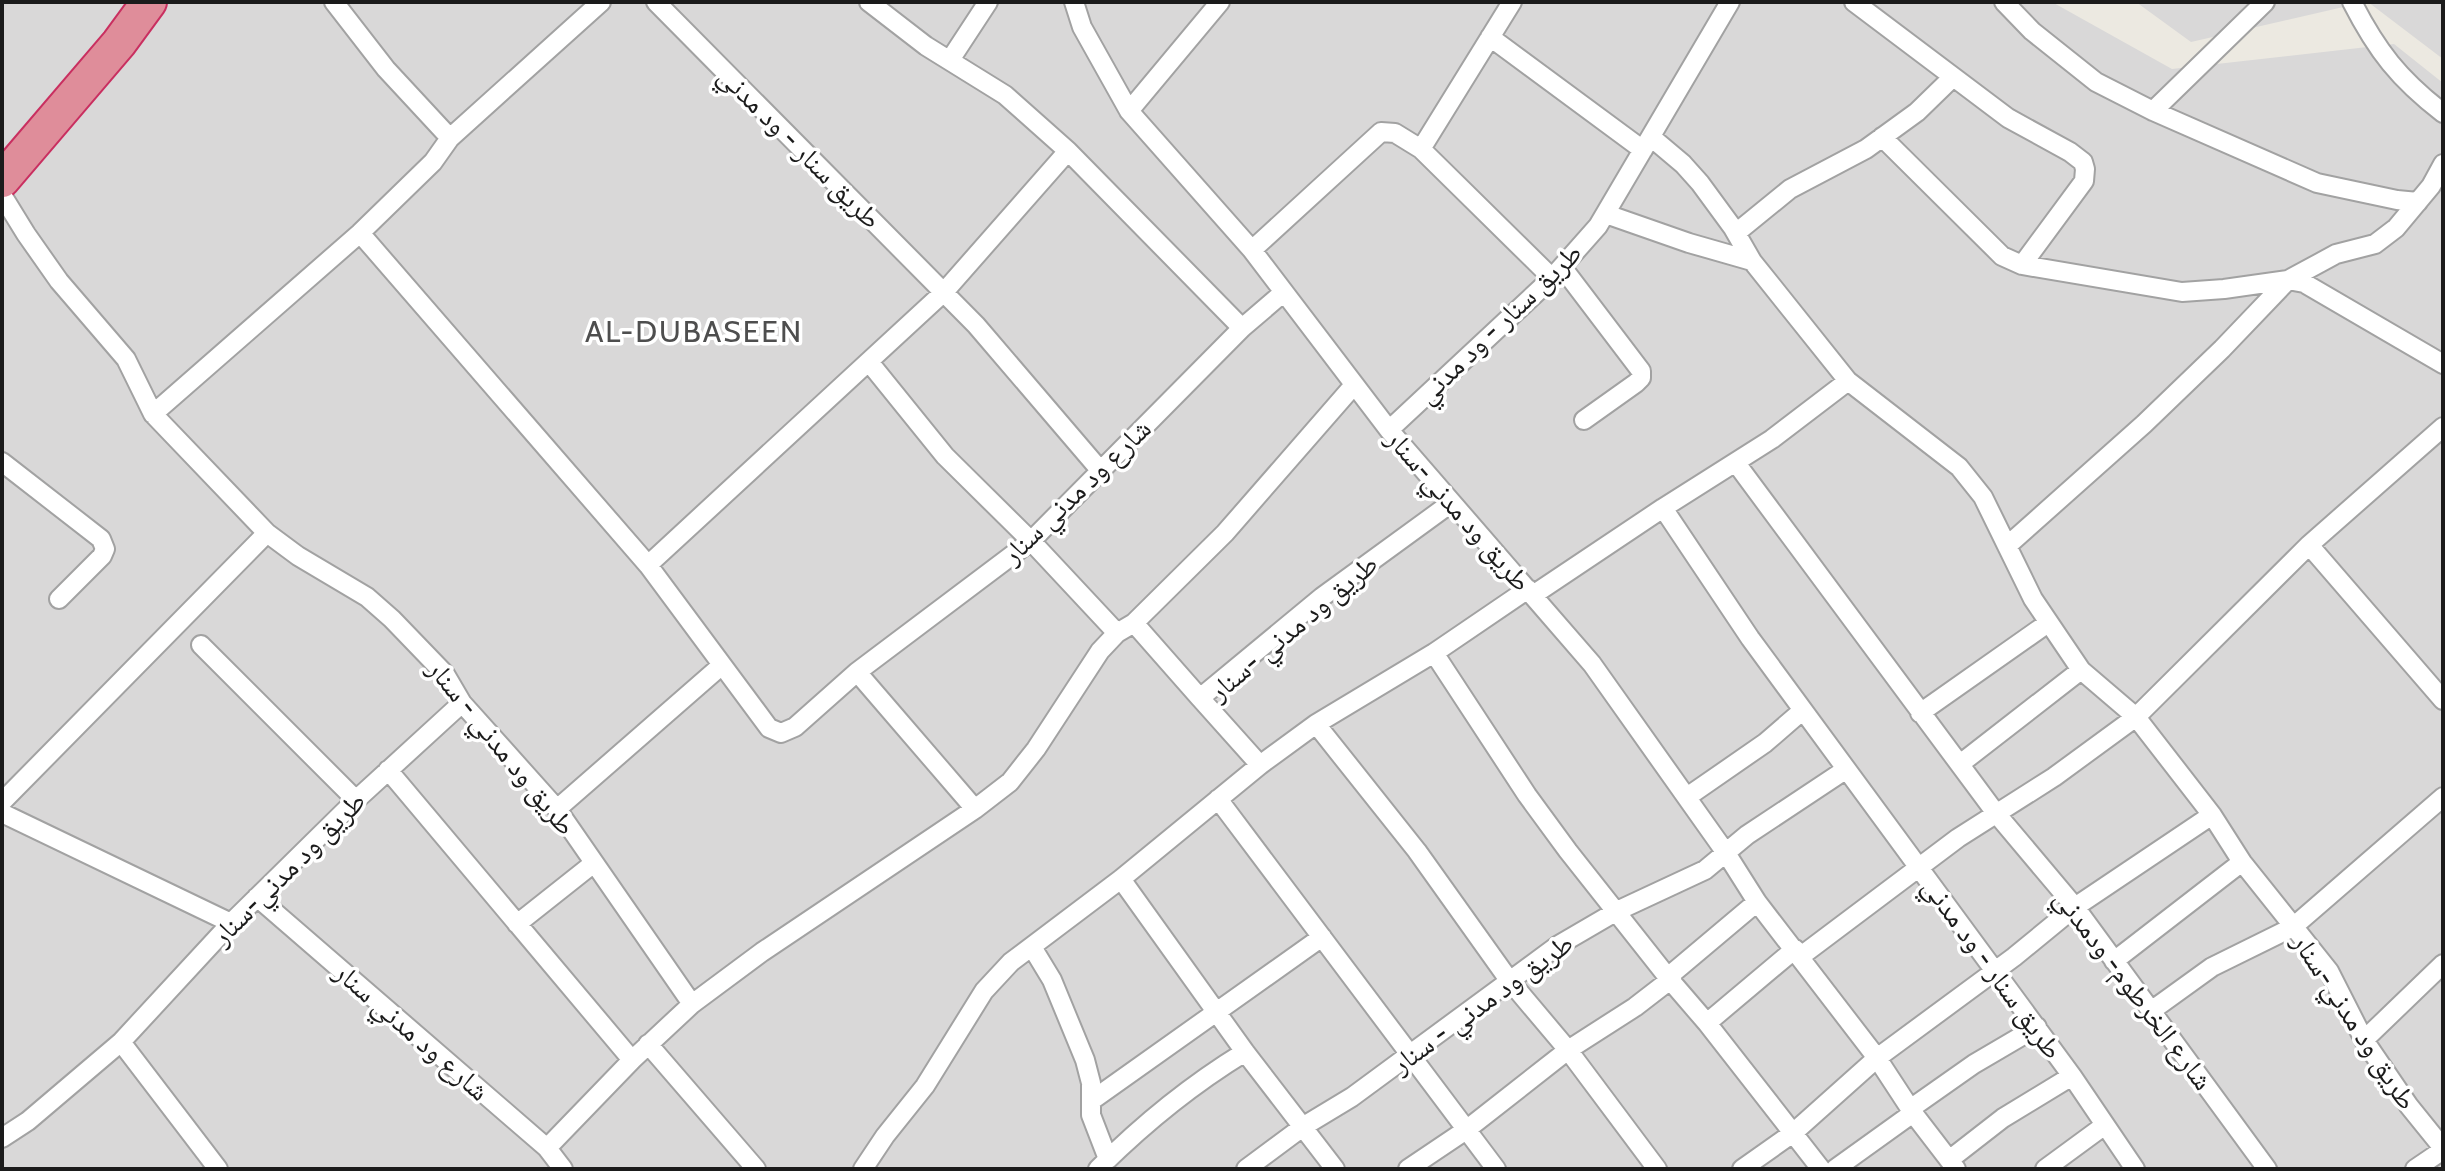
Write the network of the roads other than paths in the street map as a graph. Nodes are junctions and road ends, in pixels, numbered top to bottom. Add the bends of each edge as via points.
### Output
1 (149, 2) edge
2 (334, 2) edge
3 (601, 2) edge
4 (656, 2) edge
5 (869, 2) edge
6 (988, 2) edge
7 (1074, 2) edge
8 (1220, 2) edge
9 (1512, 2) edge
10 (1730, 2) edge
11 (1854, 2) edge
12 (2004, 2) edge
13 (2265, 2) edge
14 (2352, 2) edge
15 (1490, 37) junction
16 (950, 60) junction
17 (1953, 77) junction
18 (1129, 111) junction
19 (2153, 111) junction
20 (2443, 113) edge
21 (1882, 137) junction
22 (450, 138) junction
23 (1647, 144) junction
24 (1421, 149) junction
25 (1068, 151) junction
26 (2443, 164) edge
27 (2, 180) edge
28 (2, 195) edge
29 (2418, 202) junction
30 (1606, 214) junction
31 (360, 233) junction
32 (1736, 233) junction
33 (1252, 250) junction
34 (1752, 261) junction
35 (2022, 265) junction
36 (1557, 272) junction
37 (2288, 280) junction
38 (944, 292) junction
39 (1284, 292) junction
40 (1242, 328) junction
41 (869, 362) junction
42 (2443, 364) edge
43 (1848, 381) junction
44 (1354, 385) junction
45 (153, 414) junction
46 (1584, 420) dead end
47 (2443, 427) edge
48 (1389, 430) junction
49 (2, 462) edge
50 (1736, 463) junction
51 (1100, 470) junction
52 (1451, 503) junction
53 (1663, 508) junction
54 (267, 533) junction
55 (1031, 541) junction
56 (2309, 545) junction
57 (2007, 546) junction
58 (648, 565) junction
59 (1530, 592) junction
60 (59, 599) dead end
61 (1134, 623) junction
62 (2048, 623) junction
63 (1117, 633) junction
64 (201, 645) dead end
65 (1434, 653) junction
66 (722, 665) junction
67 (2081, 670) junction
68 (857, 672) junction
69 (1200, 698) junction
70 (2443, 700) edge
71 (462, 703) junction
72 (1802, 711) junction
73 (1920, 713) junction
74 (2136, 717) junction
75 (1316, 724) junction
76 (1960, 764) junction
77 (1260, 765) junction
78 (388, 770) junction
79 (1845, 770) junction
80 (1687, 797) junction
81 (2443, 797) edge
82 (1218, 799) junction
83 (356, 800) junction
84 (2, 802) edge
85 (557, 809) junction
86 (975, 809) junction
87 (1995, 812) junction
88 (2, 813) edge
89 (2212, 815) junction
90 (1726, 853) junction
91 (2242, 862) junction
92 (594, 863) junction
93 (1918, 866) junction
94 (1121, 879) junction
95 (257, 897) junction
96 (1757, 902) junction
97 (2075, 907) junction
98 (1617, 911) junction
99 (231, 923) junction
100 (517, 924) junction
101 (2293, 927) junction
102 (1322, 937) junction
103 (1032, 947) junction
104 (1798, 953) junction
105 (2114, 961) junction
106 (2443, 964) edge
107 (1995, 971) junction
108 (1509, 980) junction
109 (1670, 980) junction
110 (692, 1004) junction
111 (2151, 1011) junction
112 (1217, 1013) junction
113 (1707, 1023) junction
114 (2037, 1027) junction
115 (2364, 1040) junction
116 (121, 1042) junction
117 (648, 1044) junction
118 (1568, 1050) junction
119 (1245, 1052) junction
120 (1410, 1055) junction
121 (1877, 1058) junction
122 (632, 1060) junction
123 (2072, 1076) junction
124 (1091, 1101) junction
125 (1912, 1111) junction
126 (2105, 1125) junction
127 (1304, 1126) junction
128 (1466, 1130) junction
129 (1793, 1133) junction
130 (2, 1138) edge
131 (547, 1148) junction
132 (2443, 1149) edge
133 (1103, 1164) edge
134 (1952, 1165) edge
135 (218, 1169) edge
136 (563, 1169) edge
137 (756, 1169) edge
138 (863, 1169) edge
139 (1246, 1169) edge
140 (1335, 1169) edge
141 (1408, 1169) edge
142 (1496, 1169) edge
143 (1657, 1169) edge
144 (1742, 1169) edge
145 (1821, 1169) edge
146 (1835, 1169) edge
147 (2045, 1169) edge
148 (2135, 1169) edge
149 (2267, 1169) edge
150 (2415, 1169) edge

1 - 27 highway
2 - 22 street
3 - 22 street
4 - 38 street, طريق سنار - ود مدني
5 - 16 street
6 - 16 street
7 - 18 street, طريق ود مدني-سنار via 1082,27
8 - 18 street
9 - 15 street
10 - 23 street, طريق سنار - ود مدني
11 - 17 street
12 - 19 street via 2096,82
13 - 19 street
14 - 20 street via 2400,77
15 - 23 street
15 - 24 street
16 - 25 street via 1005,95
17 - 21 street
17 - 35 street via 2008,118 2083,162 2084,181
18 - 33 street, طريق ود مدني-سنار
19 - 29 street via 2317,183
21 - 32 street via 1790,189
21 - 35 street via 2002,256
22 - 31 street via 433,162
23 - 30 street, طريق سنار - ود مدني
23 - 32 street via 1692,173
24 - 33 street via 1404,137 1381,132
24 - 36 street
25 - 38 street
25 - 40 street
26 - 29 street
28 - 45 street, طريق ود مدني - سنار via 59,281 126,359
29 - 37 street via 2375,244 2336,254
30 - 34 street
30 - 36 street, طريق سنار - ود مدني
31 - 45 street
31 - 58 street
32 - 34 street
33 - 39 street, طريق ود مدني-سنار
34 - 43 street
35 - 37 street via 2182,292
36 - 46 street via 1641,371 1636,383
36 - 48 street, طريق سنار - ود مدني
37 - 42 street via 2304,283
37 - 57 street via 2144,424
38 - 41 street
38 - 51 street, طريق سنار - ود مدني
39 - 40 street, شارع ود مدني سنار
39 - 44 street, طريق ود مدني-سنار
40 - 51 street, شارع ود مدني سنار
41 - 55 street via 945,456
41 - 58 street
43 - 50 street
43 - 57 street via 1959,467 1983,497
44 - 48 street, طريق ود مدني-سنار
44 - 61 street via 1225,533
45 - 54 street, طريق ود مدني - سنار
47 - 56 street
48 - 52 street, طريق ود مدني-سنار
49 - 60 street via 101,539 102,556
50 - 53 street
50 - 73 street, شارع الخرطوم- ودمدني
51 - 55 street, شارع ود مدني سنار
52 - 59 street, طريق ود مدني-سنار
52 - 69 street, طريق ود مدني -سنار via 1322,597
53 - 59 street
53 - 72 street, طريق سنار - ود مدني
54 - 71 street, طريق ود مدني - سنار via 367,597 445,674
54 - 84 street
55 - 63 street
55 - 68 street, شارع ود مدني سنار
56 - 70 street
56 - 74 street
57 - 62 street, طريق ود مدني-سنار
58 - 66 street
59 - 65 street
59 - 80 street, طريق ود مدني-سنار via 1592,664
61 - 63 street
61 - 69 street
62 - 67 street, طريق ود مدني-سنار
62 - 73 street
63 - 86 street via 1010,782
64 - 83 street
65 - 75 street
65 - 98 street via 1527,795
66 - 68 street, شارع ود مدني سنار via 769,728 781,733 795,727
66 - 85 street
67 - 74 street, طريق ود مدني-سنار
67 - 76 street
68 - 86 street
69 - 77 street, طريق ود مدني -سنار
71 - 78 street, طريق ود مدني-سنار
71 - 85 street, طريق ود مدني - سنار
72 - 79 street, طريق سنار - ود مدني
72 - 80 street
73 - 76 street, شارع الخرطوم- ودمدني
74 - 87 street
74 - 89 street, طريق ود مدني-سنار
75 - 77 street
75 - 108 street via 1417,851
76 - 87 street, شارع الخرطوم- ودمدني
77 - 82 street
78 - 83 street, طريق ود مدني-سنار
78 - 100 street
79 - 90 street
79 - 93 street, طريق سنار - ود مدني
80 - 90 street, طريق ود مدني-سنار
81 - 101 street
82 - 94 street
82 - 102 street
83 - 95 street, طريق ود مدني-سنار
85 - 92 street, طريق ود مدني - سنار
86 - 110 street
87 - 93 street
87 - 97 street, شارع الخرطوم- ودمدني
88 - 99 street
89 - 91 street, طريق ود مدني-سنار
89 - 97 street
90 - 96 street, طريق ود مدني-سنار
90 - 98 street, طريق ود مدني - سنار via 1705,870
91 - 101 street, طريق ود مدني-سنار
91 - 105 street
92 - 100 street
92 - 110 street, طريق ود مدني - سنار
93 - 104 street
93 - 107 street, طريق سنار - ود مدني
94 - 103 street
94 - 112 street
95 - 99 street, طريق ود مدني-سنار
95 - 131 street, شارع ود مدني سنار
96 - 104 street, طريق ود مدني-سنار
96 - 109 street
97 - 105 street, شارع الخرطوم- ودمدني
97 - 107 street
98 - 108 street, طريق ود مدني - سنار
98 - 109 street
99 - 116 street, طريق ود مدني-سنار
100 - 122 street
101 - 111 street via 2212,967
101 - 115 street, طريق ود مدني-سنار via 2329,971
102 - 112 street
102 - 120 street
103 - 124 street via 1052,980 1085,1060
103 - 138 street via 984,991 925,1086
104 - 113 street
104 - 121 street, طريق ود مدني-سنار
105 - 111 street, شارع الخرطوم- ودمدني
106 - 115 street
107 - 114 street, طريق سنار - ود مدني
107 - 121 street
108 - 118 street
108 - 120 street, طريق ود مدني - سنار
109 - 113 street
109 - 118 street
110 - 117 street
111 - 149 street, شارع الخرطوم- ودمدني
112 - 119 street
112 - 124 street
113 - 129 street
114 - 123 street, طريق سنار - ود مدني
114 - 125 street via 1974,1064
115 - 132 street, طريق ود مدني-سنار
116 - 130 street, طريق ود مدني-سنار
116 - 135 street
117 - 122 street
117 - 137 street
118 - 128 street
118 - 143 street
119 - 127 street
119 - 133 street via 1180,1095
120 - 127 street, طريق ود مدني - سنار
120 - 128 street
121 - 125 street, طريق ود مدني-سنار
121 - 129 street
122 - 131 street
123 - 126 street, طريق سنار - ود مدني
123 - 134 street via 2003,1118
124 - 133 street
125 - 134 street, طريق ود مدني-سنار
125 - 146 street
126 - 147 street
126 - 148 street, طريق سنار - ود مدني
127 - 139 street, طريق ود مدني - سنار
127 - 140 street
128 - 141 street
128 - 142 street
129 - 144 street
129 - 145 street
131 - 136 street, شارع ود مدني سنار
132 - 150 street

